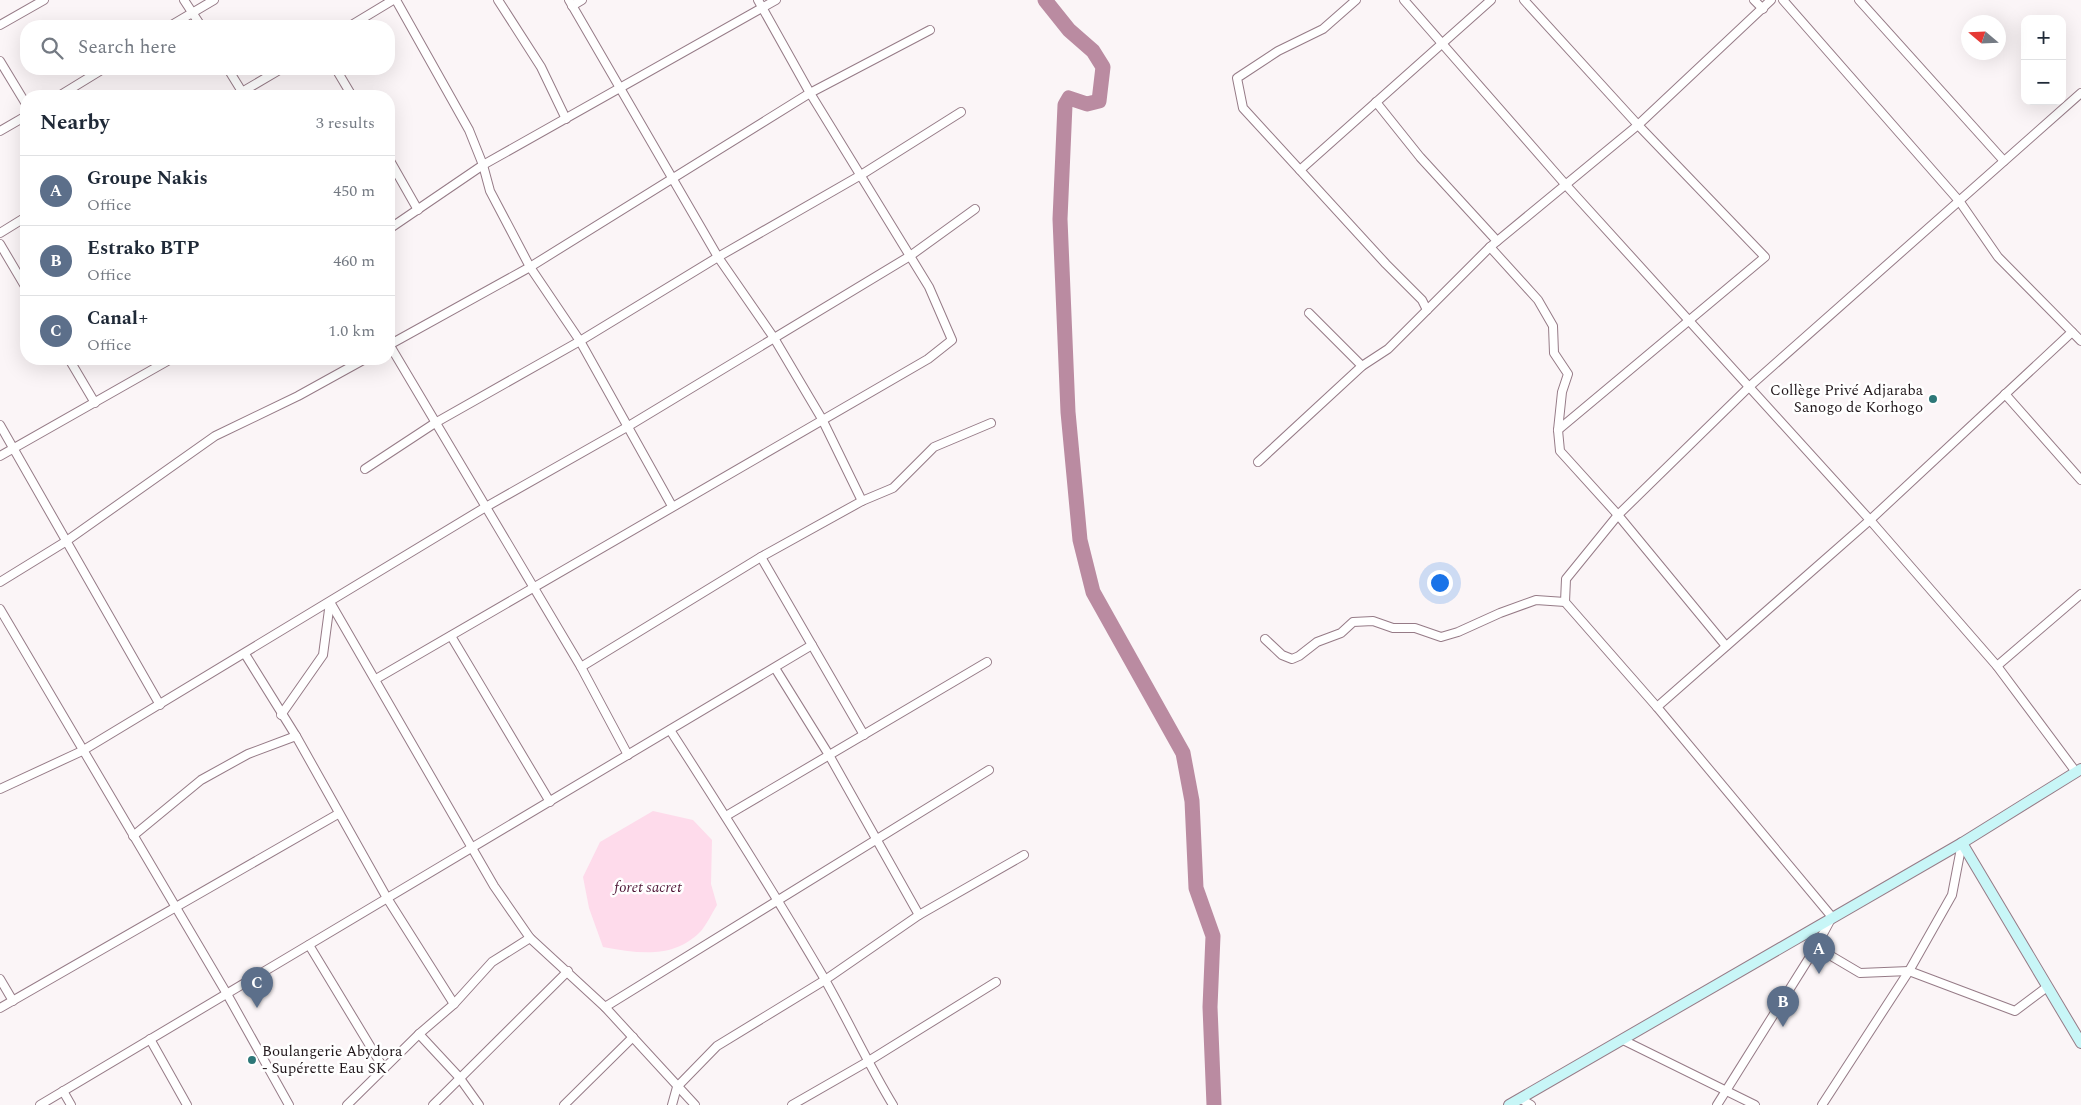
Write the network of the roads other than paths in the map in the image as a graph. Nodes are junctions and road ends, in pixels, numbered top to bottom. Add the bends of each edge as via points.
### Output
1 (44, 0) edge
2 (184, 0) edge
3 (214, 0) edge
4 (394, 0) edge
5 (498, 0) edge
6 (582, 0) edge
7 (758, 0) edge
8 (776, 0) edge
9 (1356, 0) edge
10 (1404, 0) edge
11 (1491, 0) edge
12 (1524, 0) edge
13 (1754, 0) edge
14 (1771, 0) edge
15 (1783, 0) edge
16 (1859, 0) edge
17 (571, 3) edge
18 (763, 8) junction
19 (1763, 9) junction
20 (192, 12) junction
21 (179, 20) edge
22 (197, 20) edge
23 (360, 20) edge
24 (0, 25) edge
25 (930, 30) dead end
26 (1442, 42) junction
27 (0, 61) edge
28 (93, 75) edge
29 (232, 75) edge
30 (272, 75) edge
31 (340, 75) edge
32 (620, 89) junction
33 (69, 90) edge
34 (241, 90) edge
35 (250, 90) edge
36 (348, 90) edge
37 (810, 93) junction
38 (2081, 93) edge
39 (20, 94) edge
40 (1376, 102) junction
41 (960, 112) dead end
42 (20, 119) edge
43 (566, 119) junction
44 (1638, 125) junction
45 (0, 131) edge
46 (2004, 161) junction
47 (483, 165) junction
48 (395, 170) edge
49 (1300, 170) junction
50 (861, 174) junction
51 (674, 178) junction
52 (1565, 184) junction
53 (1960, 202) junction
54 (975, 209) dead end
55 (418, 210) junction
56 (20, 221) edge
57 (395, 225) edge
58 (0, 233) edge
59 (1497, 241) junction
60 (0, 244) edge
61 (1490, 247) junction
62 (910, 256) junction
63 (718, 257) junction
64 (530, 267) junction
65 (20, 278) edge
66 (1427, 310) junction
67 (1309, 313) dead end
68 (1690, 322) junction
69 (2072, 332) junction
70 (774, 338) junction
71 (580, 341) junction
72 (2081, 341) edge
73 (395, 342) edge
74 (395, 355) edge
75 (72, 365) edge
76 (161, 365) edge
77 (354, 365) edge
78 (1362, 366) junction
79 (1750, 386) junction
80 (2005, 394) junction
81 (95, 403) junction
82 (822, 419) junction
83 (435, 423) junction
84 (991, 423) dead end
85 (0, 425) edge
86 (627, 427) junction
87 (1558, 430) junction
88 (14, 448) junction
89 (0, 456) edge
90 (1258, 462) dead end
91 (365, 469) dead end
92 (2081, 480) edge
93 (862, 501) junction
94 (672, 506) junction
95 (484, 508) junction
96 (1618, 515) junction
97 (1870, 520) junction
98 (65, 542) junction
99 (761, 557) junction
100 (0, 582) edge
101 (532, 587) junction
102 (2081, 594) edge
103 (330, 602) junction
104 (1565, 602) junction
105 (0, 609) edge
106 (451, 636) junction
107 (1265, 638) dead end
108 (812, 646) junction
109 (1726, 646) junction
110 (245, 654) junction
111 (987, 662) dead end
112 (1997, 666) junction
113 (581, 667) junction
114 (775, 668) junction
115 (376, 679) junction
116 (160, 705) junction
117 (1657, 706) junction
118 (281, 715) junction
119 (670, 730) junction
120 (864, 735) junction
121 (296, 736) junction
122 (82, 751) junction
123 (628, 755) junction
124 (830, 755) junction
125 (989, 770) dead end
126 (2079, 771) edge
127 (0, 789) edge
128 (550, 802) junction
129 (338, 814) junction
130 (726, 816) junction
131 (133, 836) junction
132 (878, 839) junction
133 (1962, 843) junction
134 (472, 848) junction
135 (1024, 855) dead end
136 (387, 898) junction
137 (777, 901) junction
138 (176, 908) junction
139 (919, 915) junction
140 (1832, 917) junction
141 (530, 938) junction
142 (309, 944) junction
143 (1816, 947) junction
144 (568, 971) junction
145 (1910, 971) junction
146 (0, 979) edge
147 (825, 980) junction
148 (996, 982) dead end
149 (2047, 986) junction
150 (227, 994) junction
151 (13, 1001) junction
152 (454, 1004) junction
153 (605, 1007) junction
154 (0, 1008) edge
155 (419, 1034) junction
156 (633, 1037) junction
157 (150, 1039) junction
158 (1623, 1040) junction
159 (2081, 1043) edge
160 (867, 1062) junction
161 (384, 1069) junction
162 (459, 1077) junction
163 (677, 1087) junction
164 (63, 1091) junction
165 (1727, 1091) junction
166 (1521, 1099) junction
167 (40, 1105) edge
168 (72, 1105) edge
169 (187, 1105) edge
170 (289, 1105) edge
171 (347, 1105) edge
172 (432, 1105) edge
173 (480, 1105) edge
174 (564, 1105) edge
175 (672, 1105) edge
176 (695, 1105) edge
177 (792, 1105) edge
178 (893, 1105) edge
179 (1509, 1105) edge
180 (1531, 1105) edge
181 (1717, 1105) edge
182 (1755, 1105) edge
183 (1822, 1105) edge

1 - 24 street
2 - 20 street
3 - 20 street
4 - 23 street
4 - 47 street via 469,130
5 - 43 street via 540,67
6 - 17 street
7 - 18 street
8 - 18 street
9 - 49 street via 1323,29 1278,51 1237,78 1243,108
10 - 26 street
11 - 26 street
12 - 44 street
13 - 19 street
14 - 19 street
15 - 53 street
16 - 46 street
17 - 32 street
18 - 32 street
18 - 37 street
19 - 44 street
20 - 21 street
20 - 22 street
25 - 37 street
26 - 40 street
26 - 52 street
27 - 39 street
28 - 33 street
29 - 34 street
30 - 35 street
31 - 36 street
32 - 43 street
32 - 51 street
37 - 50 street
37 - 51 street
38 - 46 street
40 - 49 street
40 - 59 street via 1420,157
41 - 50 street
42 - 45 street
43 - 47 street
44 - 52 street
44 - 68 street via 1765,257
46 - 53 street
47 - 55 street
47 - 64 street via 490,190
48 - 55 street
49 - 66 street via 1422,300
50 - 62 street
50 - 63 street
51 - 63 street
51 - 64 street
52 - 59 street
52 - 68 street
53 - 69 street via 1998,257
53 - 79 street
54 - 62 street
55 - 57 street
56 - 58 street
59 - 61 street
60 - 65 street
61 - 66 street
61 - 87 street via 1538,300 1553,326 1554,353 1568,374 1562,392
62 - 70 street
62 - 82 street via 929,287 952,340 928,359
63 - 70 street
63 - 71 street
64 - 71 street
64 - 73 street
66 - 78 street via 1388,349
67 - 78 street
68 - 79 street
68 - 87 street
69 - 72 street
69 - 80 street
70 - 82 street
70 - 86 street
71 - 83 street
71 - 86 street
74 - 83 street
75 - 81 street
76 - 81 street
77 - 98 street via 215,436
78 - 90 street
79 - 96 street
79 - 97 street
80 - 92 street
80 - 97 street
81 - 88 street
82 - 93 street
82 - 94 street
83 - 91 street
83 - 95 street
84 - 93 street via 934,447 893,488
85 - 88 street
86 - 94 street
86 - 95 street
87 - 96 street via 1560,451
88 - 89 street
88 - 98 street
93 - 99 street
94 - 101 street
95 - 101 street
95 - 103 street
96 - 104 street via 1566,579
96 - 109 street
97 - 109 street
97 - 112 street
98 - 100 street
98 - 116 street
99 - 108 street
99 - 113 street
101 - 106 street
101 - 113 street
102 - 112 street
103 - 110 street
103 - 115 street
103 - 118 street via 323,655
104 - 107 street via 1536,600 1441,637 1415,628 1394,628 1372,621 1353,622 1341,633 1317,642 1292,658 1282,655
104 - 117 street
105 - 122 street
106 - 115 street
106 - 128 street
108 - 114 street
108 - 120 street
109 - 117 street
110 - 116 street
110 - 118 street
111 - 120 street
112 - 126 street
113 - 123 street
114 - 119 street
114 - 124 street
115 - 134 street
116 - 122 street
117 - 140 street
118 - 121 street
119 - 123 street
119 - 130 street
120 - 124 street
121 - 129 street
121 - 131 street via 248,754 201,780
122 - 127 street
122 - 131 street
123 - 128 street
124 - 130 street
124 - 132 street
125 - 132 street
126 - 133 main road
128 - 134 street
129 - 136 street
129 - 138 street
130 - 137 street
131 - 138 street
132 - 137 street
132 - 139 street
133 - 140 main road
133 - 145 street via 1952,895
133 - 149 main road
134 - 136 street
134 - 141 street
135 - 139 street
136 - 142 street
136 - 152 street
137 - 147 street
137 - 153 street
138 - 150 street
138 - 151 street
139 - 147 street
140 - 143 street
140 - 158 main road
141 - 144 street
141 - 152 street via 492,962
142 - 150 street
142 - 161 street
143 - 145 street via 1860,973
143 - 165 street
144 - 153 street
144 - 162 street
145 - 149 street via 2015,1010
145 - 183 street
146 - 151 street
147 - 160 street
147 - 163 street via 717,1046
148 - 160 street
149 - 159 main road
150 - 157 street
150 - 170 street
151 - 154 street
152 - 155 street
153 - 156 street
155 - 161 street
155 - 162 street
156 - 163 street
156 - 174 street
157 - 164 street
157 - 169 street
158 - 165 street
158 - 166 main road
160 - 177 street
160 - 178 street
161 - 171 street
162 - 172 street
162 - 173 street
163 - 175 street
163 - 176 street
164 - 167 street
164 - 168 street
165 - 181 street
165 - 182 street
166 - 179 main road
166 - 180 street

